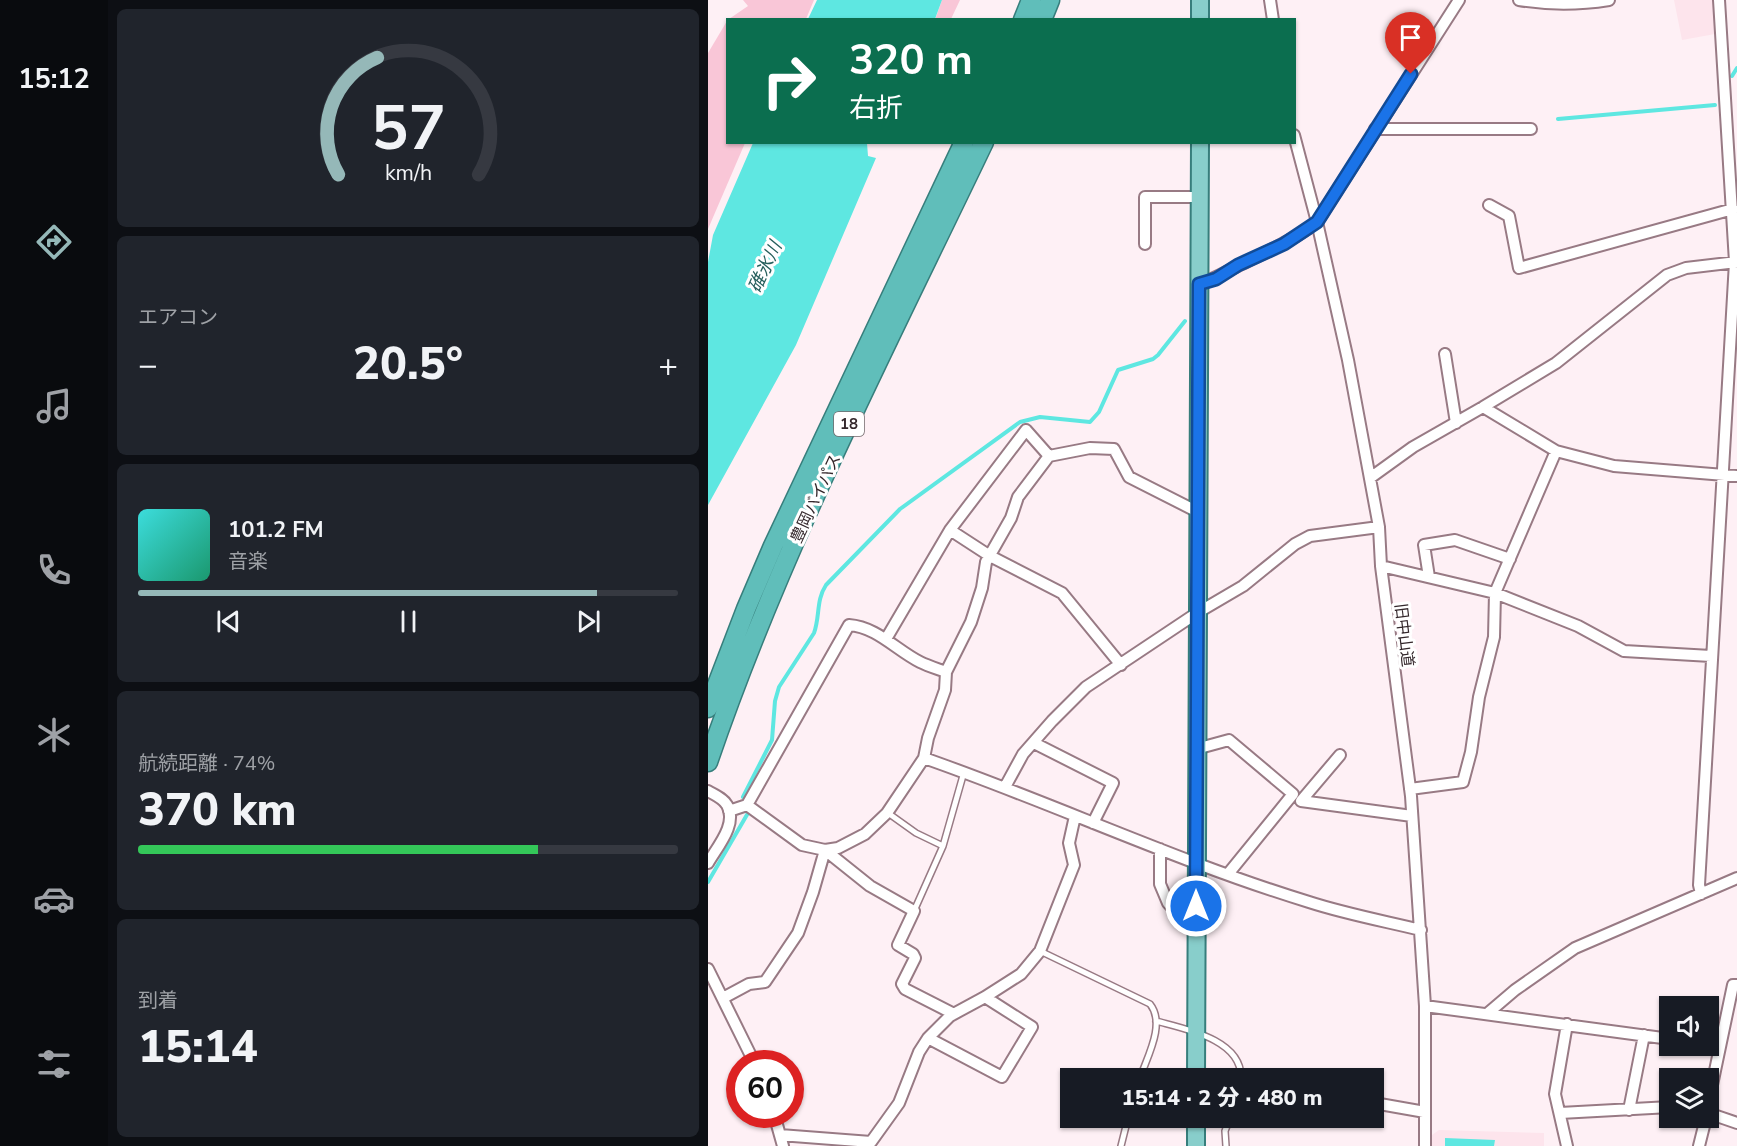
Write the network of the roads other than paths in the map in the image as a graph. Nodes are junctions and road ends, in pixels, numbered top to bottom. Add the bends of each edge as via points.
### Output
1 (1031, 0) edge
2 (1050, 0) edge
3 (1200, 0) edge
4 (1270, 0) edge
5 (1459, 0) edge
6 (1519, 0) edge
7 (1609, 0) edge
8 (1719, 0) edge
9 (1568, 2) edge
10 (1024, 18) edge
11 (1043, 18) edge
12 (1200, 18) edge
13 (1273, 18) edge
14 (1375, 129) junction
15 (1531, 129) dead end
16 (1296, 143) edge
17 (963, 144) edge
18 (983, 144) edge
19 (1200, 144) edge
20 (1200, 197) junction
21 (1489, 205) dead end
22 (1733, 209) junction
23 (1317, 222) junction
24 (1145, 244) dead end
25 (1736, 262) edge
26 (1199, 284) junction
27 (1445, 354) dead end
28 (1483, 407) junction
29 (1456, 423) junction
30 (1556, 451) junction
31 (1049, 456) junction
32 (1722, 475) junction
33 (1737, 476) edge
34 (1370, 478) junction
35 (1198, 512) junction
36 (1379, 527) junction
37 (950, 530) junction
38 (990, 556) junction
39 (1510, 559) junction
40 (1382, 566) junction
41 (1429, 577) junction
42 (1495, 593) junction
43 (1197, 613) junction
44 (886, 639) junction
45 (1711, 656) junction
46 (1121, 665) junction
47 (946, 672) junction
48 (708, 708) edge
49 (1034, 743) junction
50 (1196, 749) junction
51 (1340, 755) dead end
52 (924, 758) junction
53 (708, 762) edge
54 (964, 772) junction
55 (1005, 787) junction
56 (1410, 789) junction
57 (708, 790) edge
58 (747, 805) junction
59 (729, 811) junction
60 (887, 813) junction
61 (1076, 816) junction
62 (1412, 816) junction
63 (1093, 823) junction
64 (943, 846) junction
65 (1161, 849) junction
66 (825, 850) junction
67 (708, 862) edge
68 (1196, 862) junction
69 (1228, 874) junction
70 (1737, 878) edge
71 (1701, 894) junction
72 (914, 911) junction
73 (1420, 930) junction
74 (1196, 933) junction
75 (1040, 951) junction
76 (708, 969) edge
77 (1737, 985) edge
78 (985, 997) junction
79 (723, 998) junction
80 (1425, 1006) junction
81 (1488, 1013) junction
82 (954, 1014) junction
83 (1156, 1021) junction
84 (1567, 1024) junction
85 (1719, 1029) edge
86 (1196, 1033) junction
87 (1644, 1035) junction
88 (1659, 1037) edge
89 (928, 1038) junction
90 (748, 1050) edge
91 (1143, 1068) edge
92 (1196, 1068) edge
93 (1240, 1068) edge
94 (1384, 1104) edge
95 (1659, 1108) edge
96 (1629, 1110) junction
97 (1425, 1112) junction
98 (1560, 1113) junction
99 (1719, 1117) edge
100 (1737, 1123) edge
101 (778, 1128) edge
102 (1126, 1128) edge
103 (1196, 1128) edge
104 (1226, 1128) edge
105 (1704, 1128) edge
106 (780, 1135) junction
107 (850, 1143) edge
108 (783, 1146) edge
109 (1121, 1146) edge
110 (1196, 1146) edge
111 (1226, 1146) edge
112 (1425, 1146) edge
113 (1567, 1146) edge
114 (1699, 1146) edge

1 - 10 highway
2 - 11 highway
3 - 12 main road
4 - 13 street
5 - 14 street
6 - 9 street
7 - 9 street
8 - 22 street
14 - 15 street
14 - 23 street
16 - 23 street, 旧中山道
17 - 48 highway, 豊岡バイパス / 18 via 773,546
18 - 53 highway, 豊岡バイパス / 18 via 806,514 764,612
19 - 20 main road
20 - 24 street via 1146,197
20 - 26 main road
21 - 22 street via 1509,216 1519,268
22 - 25 street
23 - 26 street via 1284,244
23 - 34 street, 旧中山道
25 - 28 street via 1686,268 1667,275 1556,363
25 - 32 street
26 - 35 main road
27 - 29 street
28 - 29 street
28 - 30 street
29 - 34 street
30 - 32 street via 1614,466
30 - 39 street
31 - 35 street via 1090,448 1114,449 1129,477
31 - 37 street via 1026,430
31 - 38 street via 1018,497
32 - 33 street
32 - 45 street
34 - 36 street, 旧中山道
35 - 43 main road
36 - 40 street, 旧中山道
36 - 43 street via 1310,536 1243,586
37 - 38 street
37 - 44 street
38 - 46 street via 1062,593
38 - 47 street via 971,622
39 - 41 street via 1455,540 1424,545
39 - 42 street
40 - 41 street
40 - 56 street, 旧中山道
41 - 42 street
42 - 45 street via 1578,626 1624,651
42 - 56 street via 1494,637 1463,782
43 - 46 street
43 - 50 main road
44 - 47 street via 920,662
44 - 58 street via 849,625
45 - 71 street
46 - 49 street via 1086,687
47 - 52 street via 945,690
49 - 55 street via 1023,754
49 - 63 street via 1113,783
50 - 68 main road
50 - 69 street via 1229,740 1293,794
51 - 62 street via 1301,801
52 - 54 street
52 - 60 street
54 - 55 street
54 - 64 lane
55 - 61 street
56 - 62 street, 旧中山道
57 - 59 street via 723,800
58 - 59 street
58 - 66 street via 802,845
59 - 67 street via 728,827
60 - 64 lane
60 - 66 street via 865,834
61 - 63 street
61 - 75 street via 1069,843 1074,865
62 - 73 street, 旧中山道
63 - 65 street
64 - 72 lane
65 - 68 street
65 - 74 street via 1160,884 1164,894
66 - 72 street via 870,886
66 - 79 street via 798,933 765,982 749,984
68 - 69 street
68 - 74 main road
69 - 73 street via 1310,903
70 - 71 street
71 - 81 street via 1575,948
72 - 82 street via 898,945 915,958 902,984 904,989
73 - 80 street, 旧中山道
74 - 86 main road
75 - 78 street via 1021,974
75 - 83 lane via 1150,1004
76 - 79 street
77 - 85 street via 1732,986
78 - 82 street
78 - 89 street via 1032,1027 1002,1077
79 - 90 street
80 - 81 street
80 - 97 street, 旧中山道
81 - 84 street
82 - 89 street
83 - 86 lane
83 - 91 lane
84 - 87 street
84 - 98 street via 1555,1094
86 - 92 main road
86 - 93 lane via 1224,1045
87 - 88 street
87 - 96 street
89 - 107 street via 899,1103 871,1142
94 - 97 street
95 - 96 street
96 - 98 street
97 - 112 street, 旧中山道
98 - 113 street
99 - 100 street
101 - 106 street
102 - 109 lane
103 - 110 main road
104 - 111 lane
105 - 114 street
106 - 107 street
106 - 108 street

